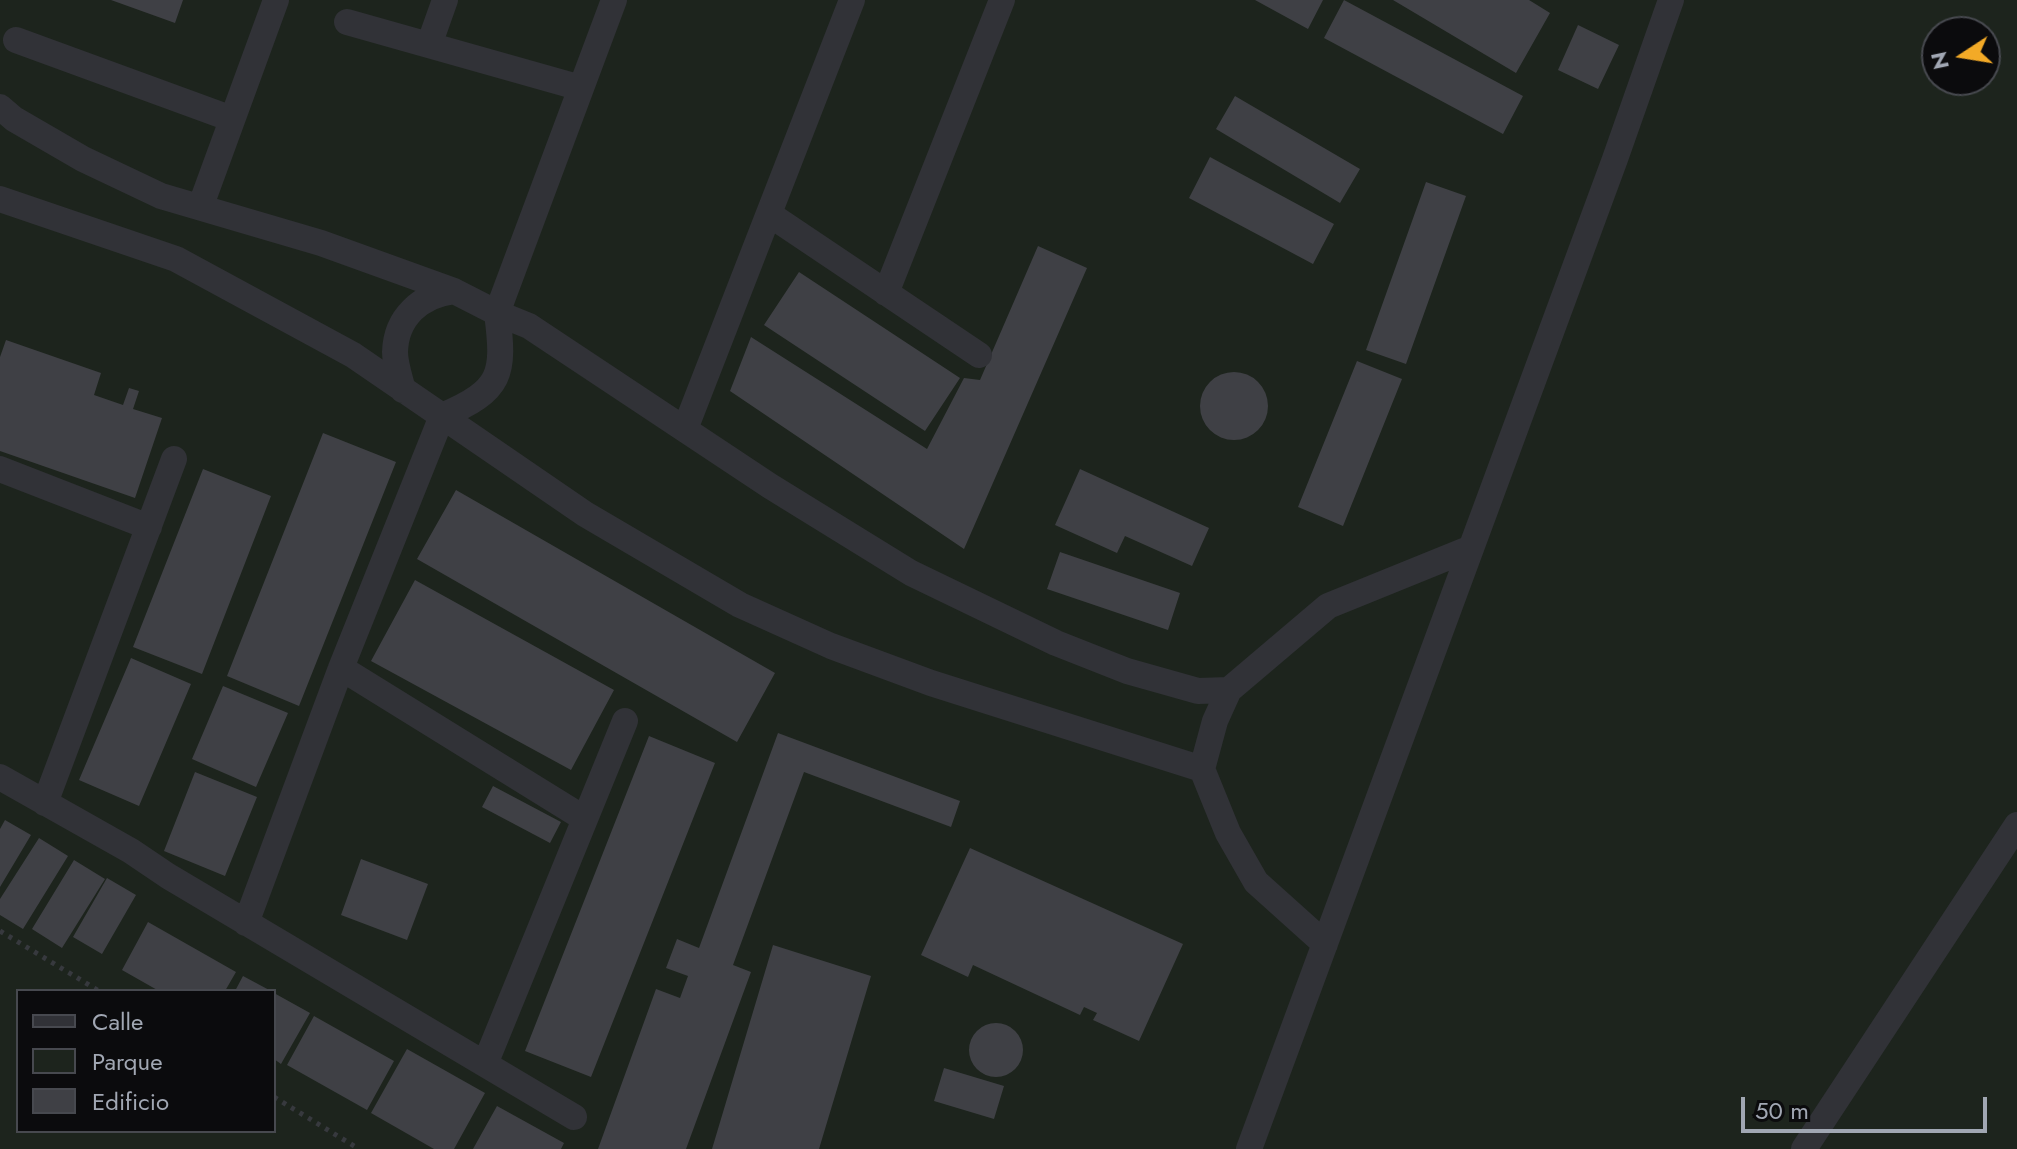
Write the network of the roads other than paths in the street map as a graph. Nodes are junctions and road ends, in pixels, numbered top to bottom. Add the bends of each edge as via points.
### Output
1 (276, 0) edge
2 (445, 0) edge
3 (614, 0) edge
4 (852, 0) edge
5 (1002, 0) edge
6 (1671, 0) edge
7 (347, 22) dead end
8 (16, 40) dead end
9 (429, 45) junction
10 (581, 88) junction
11 (0, 107) edge
12 (232, 119) junction
13 (0, 199) edge
14 (201, 205) junction
15 (769, 214) junction
16 (454, 291) junction
17 (886, 293) junction
18 (497, 313) junction
19 (979, 355) dead end
20 (403, 390) junction
21 (442, 416) junction
22 (685, 429) junction
23 (174, 459) dead end
24 (0, 469) edge
25 (149, 527) junction
26 (1471, 548) junction
27 (341, 668) junction
28 (1229, 690) junction
29 (625, 721) dead end
30 (1202, 769) junction
31 (0, 777) edge
32 (45, 803) junction
33 (585, 819) junction
34 (2017, 825) edge
35 (246, 923) junction
36 (1325, 944) junction
37 (485, 1064) junction
38 (574, 1117) dead end
39 (1249, 1149) edge
40 (1804, 1149) edge

1 - 12 street
2 - 9 street
3 - 10 street
4 - 15 street
5 - 17 street
6 - 26 street
7 - 9 street
8 - 12 street
9 - 10 street
10 - 18 street
11 - 14 street via 83,159 161,196
12 - 14 street
13 - 20 street via 176,259 353,355
14 - 16 street
15 - 17 street
15 - 22 street
16 - 18 street
16 - 20 street via 417,304 401,323 395,354
17 - 19 street
18 - 21 street via 502,362 492,385 469,405
18 - 22 street via 529,326
20 - 21 street
21 - 27 street
21 - 30 street via 585,514 740,605 931,683
22 - 28 street via 911,573 1043,637 1155,679 1198,691
23 - 25 street
24 - 25 street
25 - 32 street
26 - 28 street via 1328,606
26 - 36 street
27 - 33 street
27 - 35 street
28 - 30 street
29 - 33 street
30 - 36 street via 1228,833 1256,882
31 - 32 street
32 - 35 street
33 - 37 street
34 - 40 street
35 - 37 street
36 - 39 street
37 - 38 street

